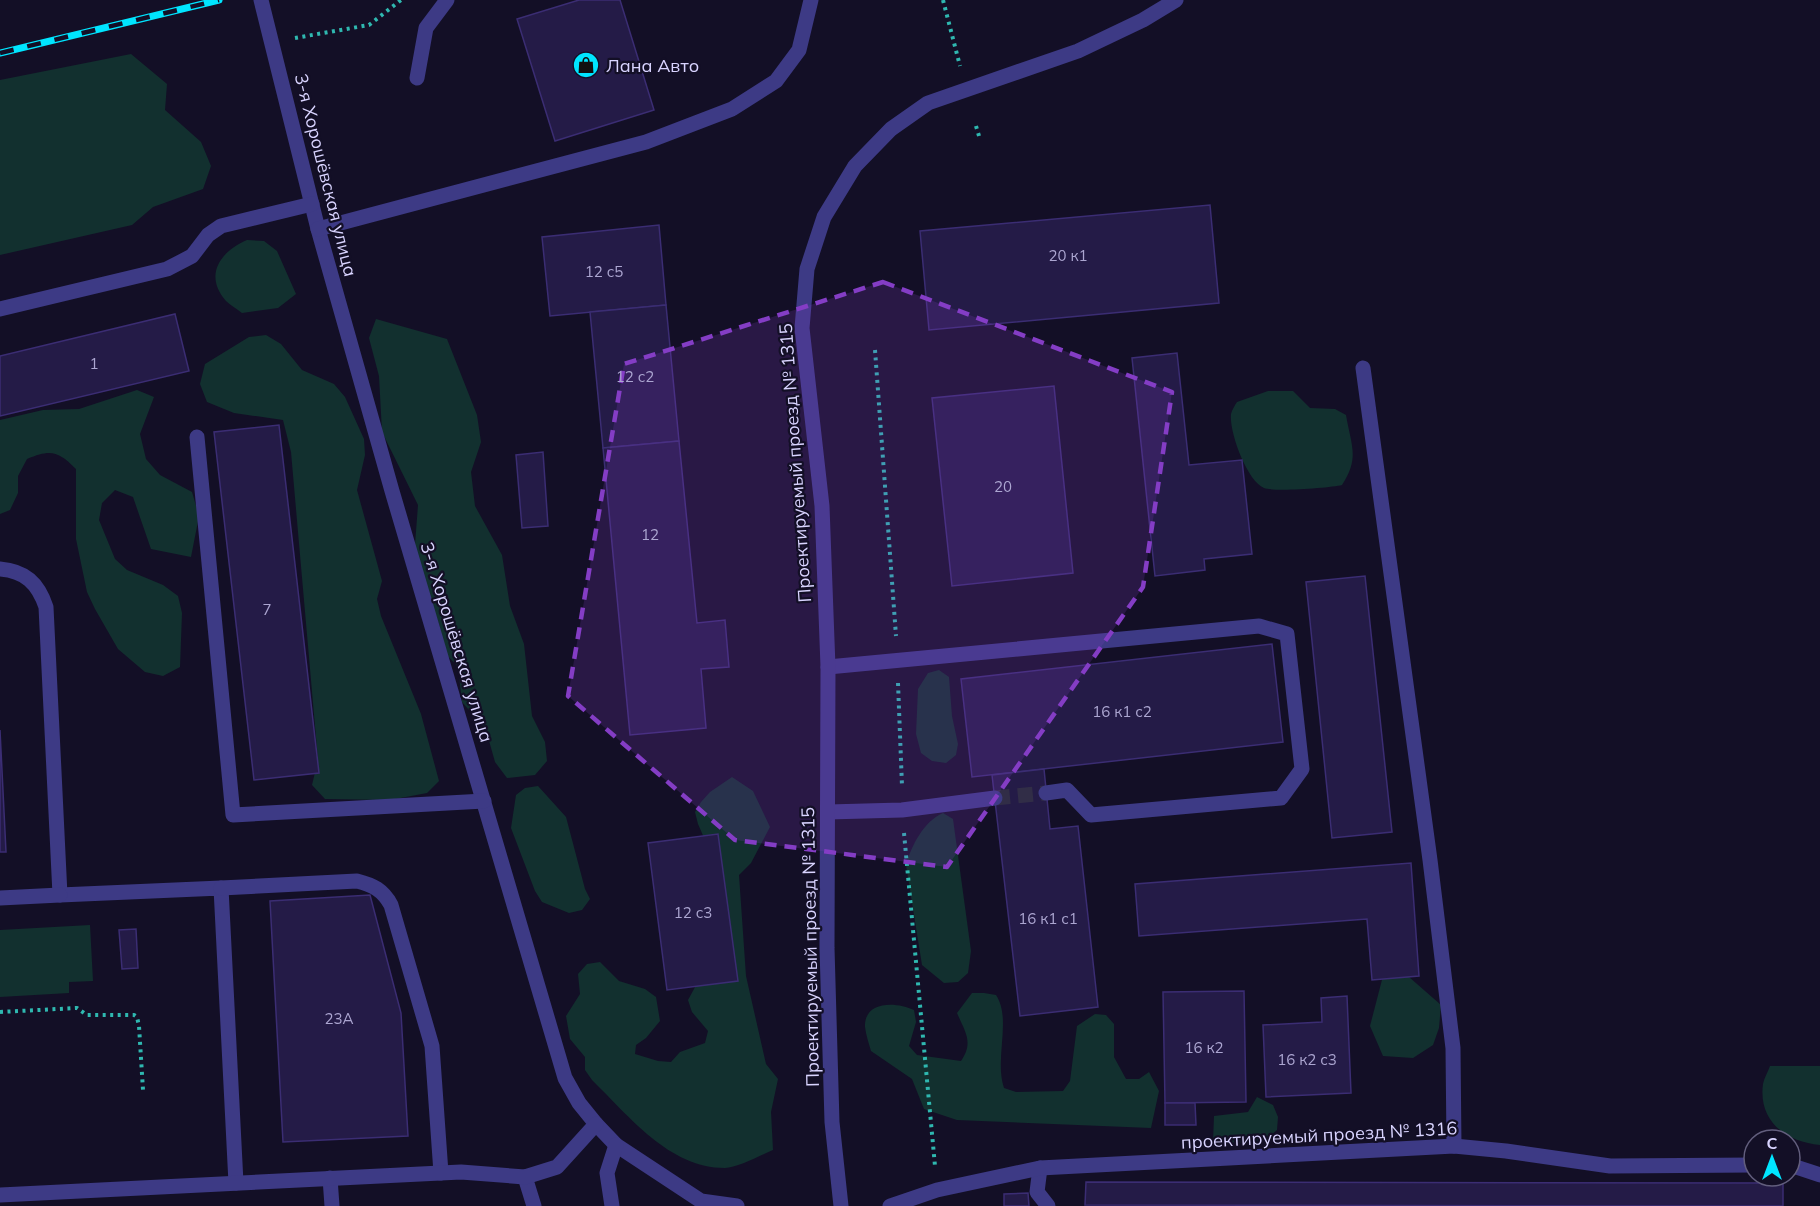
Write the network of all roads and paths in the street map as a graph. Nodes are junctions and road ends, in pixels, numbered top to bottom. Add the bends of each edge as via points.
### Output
1 (261, 0) edge
2 (401, 0) edge
3 (447, 0) edge
4 (811, 0) edge
5 (943, 0) edge
6 (1176, 0) edge
7 (292, 39) dead end
8 (961, 69) dead end
9 (417, 78) dead end
10 (976, 126) dead end
11 (979, 135) dead end
12 (312, 204) junction
13 (318, 230) junction
14 (0, 309) edge
15 (875, 350) dead end
16 (1363, 368) dead end
17 (197, 436) dead end
18 (0, 568) edge
19 (898, 659) junction
20 (828, 667) junction
21 (1046, 793) tunnel mouth
22 (995, 798) tunnel mouth
23 (484, 801) junction
24 (902, 810) junction
25 (828, 812) junction
26 (221, 888) junction
27 (60, 896) junction
28 (0, 898) edge
29 (0, 1012) edge
30 (143, 1090) dead end
31 (596, 1124) junction
32 (616, 1145) junction
33 (1454, 1146) junction
34 (1742, 1165) edge
35 (1041, 1168) junction
36 (1802, 1169) edge
37 (441, 1173) junction
38 (1820, 1175) edge
39 (525, 1177) junction
40 (330, 1178) junction
41 (236, 1183) junction
42 (937, 1191) junction
43 (0, 1195) edge
44 (332, 1206) edge
45 (534, 1206) edge
46 (612, 1206) edge
47 (737, 1206) edge
48 (841, 1206) edge
49 (890, 1206) edge
50 (1048, 1206) edge

1 - 12 street, 3-я Хорошёвская улица
2 - 7 path via 369,25
3 - 9 street via 426,28
4 - 13 street via 799,50 776,81 732,109 646,141
5 - 8 path
6 - 20 street, Проектируемый проезд № 1315 via 1078,51 928,103 891,129 855,166 824,217 807,269 802,328 822,506
10 - 11 path
12 - 13 street, 3-я Хорошёвская улица
12 - 14 street via 221,226 208,235 192,256 167,269
13 - 23 street, 3-я Хорошёвская улица
15 - 19 path
16 - 33 street via 1453,1048
17 - 23 street via 233,815
18 - 27 street via 26,576 41,593 46,607
19 - 20 street
19 - 21 street via 1259,626 1287,634 1302,769 1281,798 1091,815 1067,790
19 - 24 path
20 - 25 street, Проектируемый проезд № 1315
22 - 24 street
23 - 31 street, 3-я Хорошёвская улица via 566,1078
24 - 25 street
24 - 42 path
25 - 48 street, Проектируемый проезд № 1315 via 832,1122
26 - 27 street
26 - 37 street via 357,881 376,887 385,896 391,905 432,1046
26 - 41 street
27 - 28 street
29 - 30 path via 77,1008 87,1015 134,1015 140,1026
31 - 32 street, 3-я Хорошёвская улица
31 - 39 street via 558,1167
32 - 46 street via 607,1173
32 - 47 street, 3-я Хорошёвская улица via 701,1201
33 - 34 street, проектируемый проезд № 1316 via 1610,1166
33 - 35 street, проектируемый проезд № 1316
35 - 42 street, проектируемый проезд № 1316
35 - 50 street via 1037,1192
36 - 38 street
37 - 39 street
37 - 40 street
39 - 45 street
40 - 41 street
40 - 44 street
41 - 43 street
42 - 49 street, проектируемый проезд № 1316

